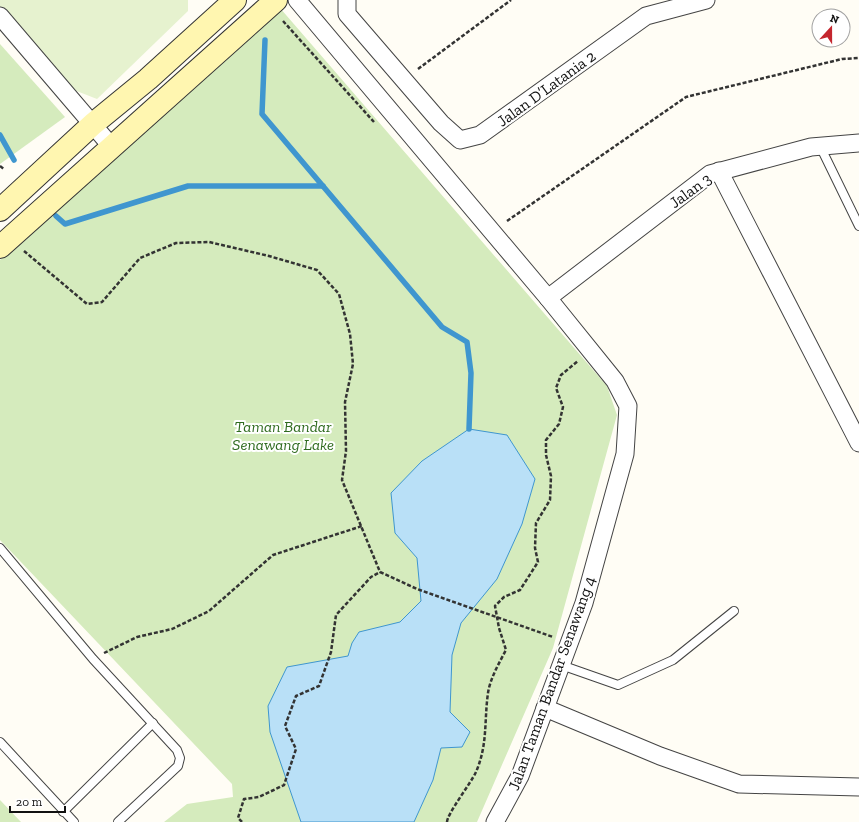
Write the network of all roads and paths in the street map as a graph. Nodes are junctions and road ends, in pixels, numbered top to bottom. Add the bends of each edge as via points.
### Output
1 (297, 0) edge
2 (347, 0) edge
3 (511, 0) edge
4 (706, 0) edge
5 (230, 2) edge
6 (277, 8) edge
7 (0, 16) edge
8 (859, 58) edge
9 (403, 80) junction
10 (93, 124) junction
11 (378, 126) dead end
12 (859, 143) edge
13 (111, 146) junction
14 (820, 146) junction
15 (0, 166) edge
16 (4, 169) dead end
17 (719, 171) junction
18 (0, 210) edge
19 (507, 221) dead end
20 (859, 226) edge
21 (5, 243) edge
22 (548, 298) junction
23 (590, 351) junction
24 (859, 444) edge
25 (362, 526) junction
26 (0, 548) edge
27 (380, 572) junction
28 (734, 611) dead end
29 (498, 618) junction
30 (569, 643) junction
31 (93, 659) junction
32 (561, 664) junction
33 (545, 708) junction
34 (153, 723) junction
35 (0, 742) edge
36 (859, 788) edge
37 (63, 812) junction
38 (74, 822) edge
39 (118, 822) edge
40 (242, 822) edge
41 (447, 822) edge
42 (495, 822) edge

1 - 22 street, Jalan Taman Bandar Senawang 4
2 - 9 street via 347,14
3 - 9 path
4 - 9 street, Jalan D’Latania 2 via 646,16 480,135 460,140 441,123
5 - 10 street via 148,79
6 - 11 path
6 - 13 street
7 - 10 street
8 - 19 path via 842,59 686,97
10 - 13 street
10 - 18 street
12 - 14 street, Jalan 3
13 - 21 street
14 - 17 street, Jalan 3
14 - 20 lane
15 - 16 path
17 - 22 street, Jalan 3 via 710,174
17 - 24 street
21 - 25 path via 87,304 102,302 140,258 176,243 209,242 317,270 339,294 350,334 353,364 345,402 346,450 342,480
22 - 23 street, Jalan Taman Bandar Senawang 4
23 - 29 path via 561,375 556,388 563,407 558,424 546,440 546,455 551,476 550,500 536,523 535,548 538,562 520,590 504,597 495,606
23 - 30 street, Jalan Taman Bandar Senawang 4 via 615,381 628,406 625,454 584,603
25 - 27 path
25 - 31 path via 273,555 209,611 172,630 138,637
26 - 31 lane
27 - 29 path
27 - 40 path via 371,577 336,615 331,652 319,686 296,696 286,722 286,730 296,749 284,785 259,797 244,799 238,818
28 - 32 lane via 673,660 618,685
29 - 30 path
29 - 41 path via 498,628 506,650 488,692 486,739 476,772 447,818
30 - 32 street, Jalan Taman Bandar Senawang 4
31 - 34 lane
32 - 33 street, Jalan Taman Bandar Senawang 4
33 - 36 street via 660,756 739,784
33 - 42 street, Jalan Taman Bandar Senawang 4 via 520,776
34 - 37 lane
34 - 39 lane via 177,750 180,758 178,766
35 - 37 lane
37 - 38 lane

